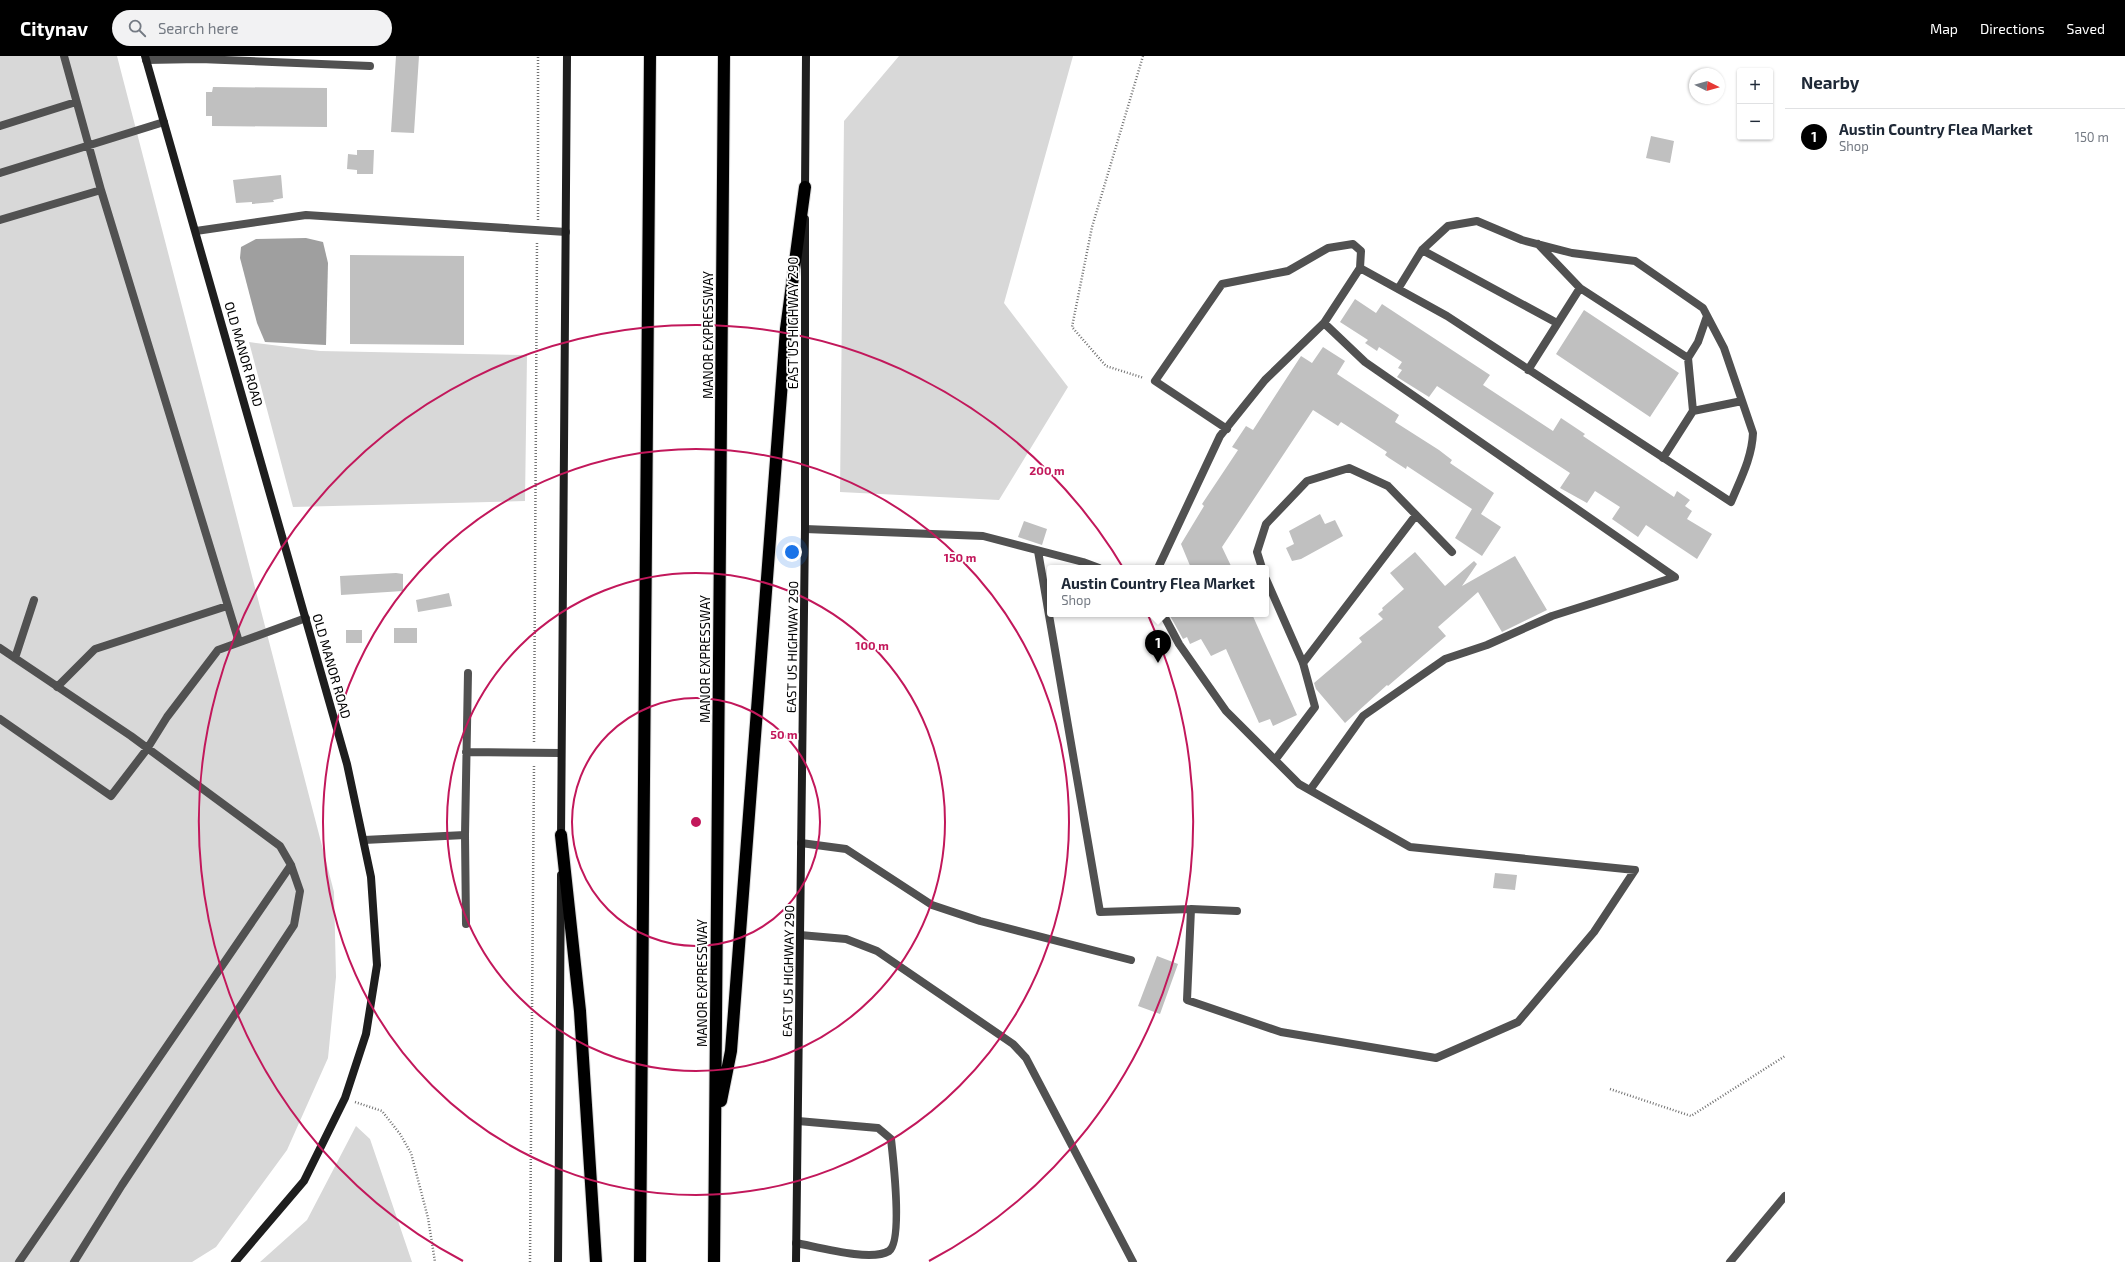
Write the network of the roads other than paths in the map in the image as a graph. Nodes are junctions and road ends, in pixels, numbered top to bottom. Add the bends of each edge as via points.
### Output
1 (64, 56) edge
2 (567, 56) edge
3 (650, 56) edge
4 (724, 56) edge
5 (806, 56) edge
6 (146, 58) edge
7 (370, 66) dead end
8 (76, 102) junction
9 (164, 122) junction
10 (0, 126) edge
11 (88, 146) junction
12 (0, 172) edge
13 (805, 187) junction
14 (101, 190) junction
15 (0, 220) edge
16 (196, 231) junction
17 (566, 232) junction
18 (1538, 244) junction
19 (1422, 250) junction
20 (1360, 268) junction
21 (1580, 288) junction
22 (1398, 289) junction
23 (1707, 316) junction
24 (1324, 323) junction
25 (1557, 323) junction
26 (1688, 358) junction
27 (1528, 370) junction
28 (1742, 402) junction
29 (1693, 411) junction
30 (1227, 429) junction
31 (1663, 458) junction
32 (1416, 515) junction
33 (806, 529) junction
34 (1038, 551) junction
35 (1452, 552) dead end
36 (1088, 565) edge
37 (1159, 565) edge
38 (1261, 565) edge
39 (1269, 586) edge
40 (34, 600) dead end
41 (1047, 603) edge
42 (227, 606) junction
43 (1049, 617) edge
44 (1165, 617) edge
45 (306, 618) junction
46 (239, 642) junction
47 (0, 648) edge
48 (14, 658) junction
49 (1302, 663) junction
50 (468, 673) dead end
51 (57, 687) junction
52 (0, 718) edge
53 (147, 749) junction
54 (466, 752) junction
55 (561, 753) junction
56 (1275, 760) junction
57 (1310, 790) junction
58 (465, 835) junction
59 (561, 835) junction
60 (364, 840) junction
61 (801, 843) junction
62 (291, 865) junction
63 (1191, 909) junction
64 (1237, 911) dead end
65 (466, 924) dead end
66 (800, 935) junction
67 (1131, 960) dead end
68 (798, 1121) junction
69 (715, 1132) junction
70 (1785, 1196) edge
71 (796, 1243) junction
72 (19, 1262) edge
73 (74, 1262) edge
74 (236, 1262) edge
75 (558, 1262) edge
76 (596, 1262) edge
77 (640, 1262) edge
78 (714, 1262) edge
79 (796, 1262) edge
80 (1133, 1262) edge
81 (1730, 1262) edge

1 - 8 lane
2 - 17 main road
3 - 77 highway
4 - 69 highway, MANOR EXPRESSWAY
5 - 13 main road, EAST US HIGHWAY 290
6 - 7 lane
6 - 9 main road, OLD MANOR ROAD
8 - 10 lane
8 - 11 lane
9 - 11 lane
9 - 16 main road, OLD MANOR ROAD
11 - 12 lane
11 - 14 lane
13 - 33 main road, EAST US HIGHWAY 290
13 - 69 highway via 786,329 730,1050
14 - 15 lane
14 - 42 lane
16 - 17 lane via 306,215
16 - 45 main road, OLD MANOR ROAD
17 - 55 main road
18 - 19 lane via 1477,221 1448,226
18 - 21 lane
18 - 23 lane via 1572,253 1635,261 1703,308
19 - 22 lane
19 - 25 lane
20 - 22 lane
20 - 24 lane
20 - 30 lane via 1361,251 1353,244 1328,248 1288,271 1222,284 1155,381
21 - 25 lane
21 - 26 lane
22 - 27 lane via 1447,316
23 - 26 lane via 1698,342
23 - 28 lane via 1724,348
24 - 30 lane via 1265,380
24 - 57 lane via 1365,362 1675,577 1552,616 1487,645 1445,659 1364,716
25 - 27 lane
26 - 29 lane
27 - 31 lane
28 - 29 lane
28 - 31 lane via 1753,433 1752,447 1730,502
29 - 31 lane
30 - 37 lane via 1220,436
32 - 35 lane
32 - 38 lane via 1388,486 1349,468 1307,480 1266,524 1257,552
32 - 49 lane
33 - 34 lane via 983,536
33 - 61 main road, EAST US HIGHWAY 290
34 - 36 lane
34 - 41 lane
39 - 49 lane
40 - 48 lane
42 - 46 lane
42 - 51 lane via 95,649
43 - 63 lane via 1100,912
44 - 56 lane via 1179,644 1226,711
45 - 46 lane
45 - 60 main road, OLD MANOR ROAD via 347,764
46 - 53 lane via 218,650 167,717
47 - 48 lane
48 - 51 lane
49 - 56 lane via 1315,707
50 - 54 lane
51 - 53 lane
52 - 53 lane via 112,796
53 - 62 lane via 280,846
54 - 55 lane
54 - 58 lane
55 - 59 main road
56 - 57 lane via 1299,784
57 - 63 lane via 1410,847 1635,870 1594,932 1518,1022 1436,1058 1281,1032 1187,1000
58 - 60 lane
58 - 65 lane
59 - 75 main road
59 - 76 highway via 580,1011
60 - 74 main road, OLD MANOR ROAD via 371,877 377,965 366,1034 345,1098 304,1181
61 - 66 main road, EAST US HIGHWAY 290
61 - 67 lane via 846,849 932,905 980,921
62 - 72 lane
62 - 73 lane via 300,891 294,925
63 - 64 lane
66 - 68 main road, EAST US HIGHWAY 290
66 - 80 lane via 846,939 877,952 1013,1044 1026,1058
68 - 71 main road, EAST US HIGHWAY 290
68 - 71 lane via 878,1128 891,1139 896,1182 896,1242 889,1251 852,1256
69 - 78 highway, MANOR EXPRESSWAY
70 - 81 lane
71 - 79 main road, EAST US HIGHWAY 290

